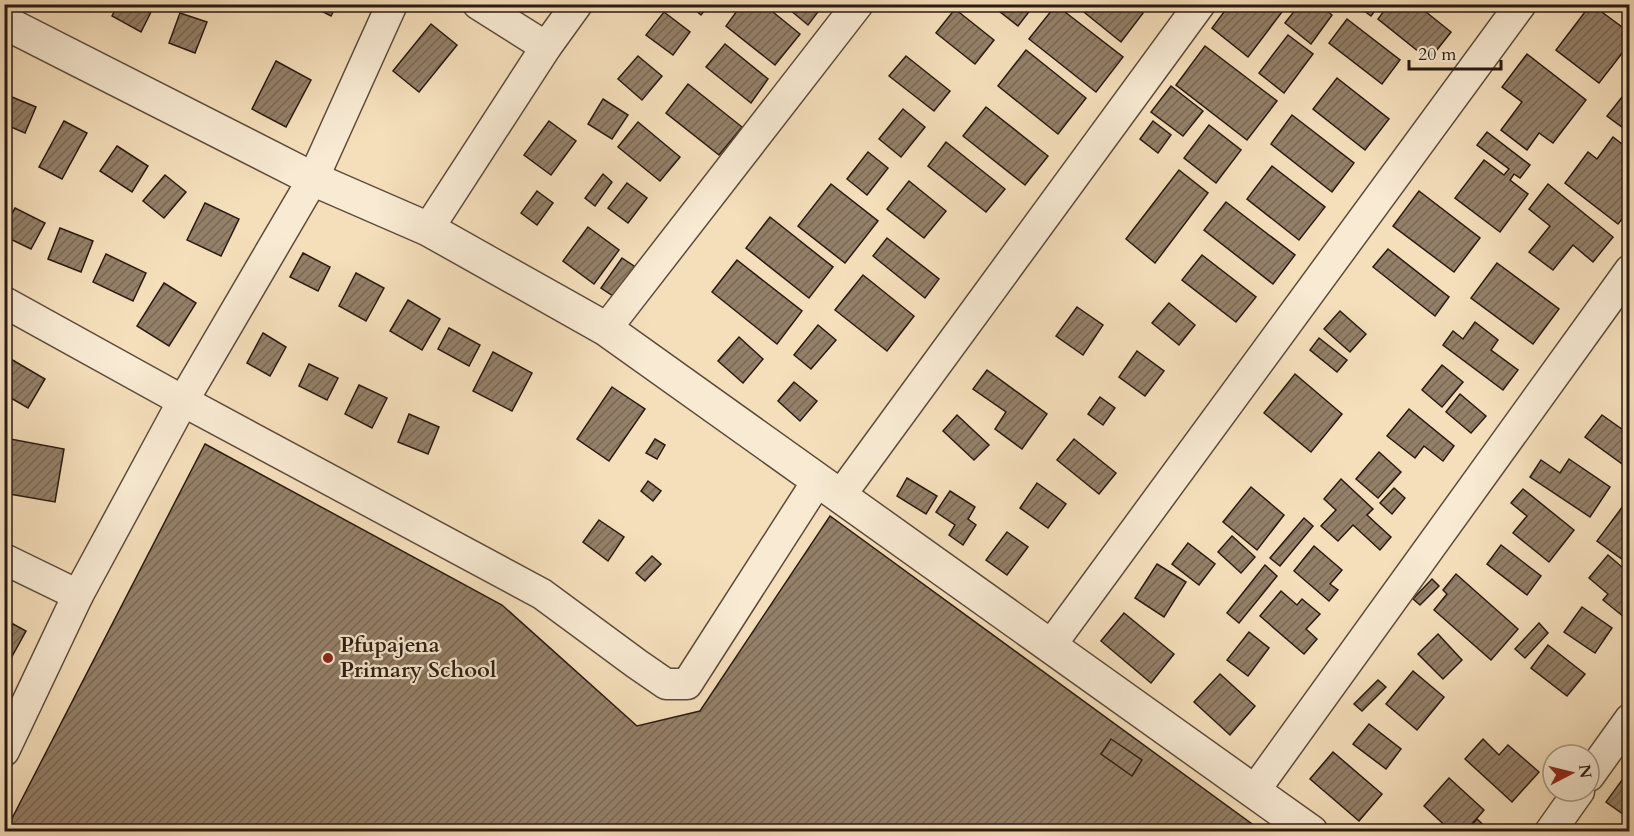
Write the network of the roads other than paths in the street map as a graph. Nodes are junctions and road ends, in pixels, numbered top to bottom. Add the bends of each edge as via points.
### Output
1 (392, 4) edge
2 (478, 4) edge
3 (577, 4) edge
4 (858, 4) edge
5 (1200, 4) edge
6 (1521, 4) edge
7 (4, 22) edge
8 (546, 47) junction
9 (313, 179) junction
10 (428, 229) junction
11 (1629, 270) edge
12 (4, 302) edge
13 (606, 329) junction
14 (183, 401) junction
15 (829, 488) junction
16 (4, 559) edge
17 (78, 595) junction
18 (1051, 645) junction
19 (1629, 719) edge
20 (4, 751) edge
21 (1601, 759) edge
22 (1255, 790) junction
23 (1570, 803) edge
24 (1311, 831) edge
25 (1550, 831) edge

1 - 9 street
2 - 8 street
3 - 8 street
4 - 13 street
5 - 15 street
6 - 18 street
7 - 9 street
8 - 10 street
9 - 10 street
9 - 14 street
10 - 13 street
11 - 22 street
12 - 14 street
13 - 15 street
14 - 15 street via 542,594 666,684 687,684
14 - 17 street
15 - 18 street
16 - 17 street
17 - 20 street
18 - 22 street
19 - 21 street
22 - 24 street
23 - 25 street

